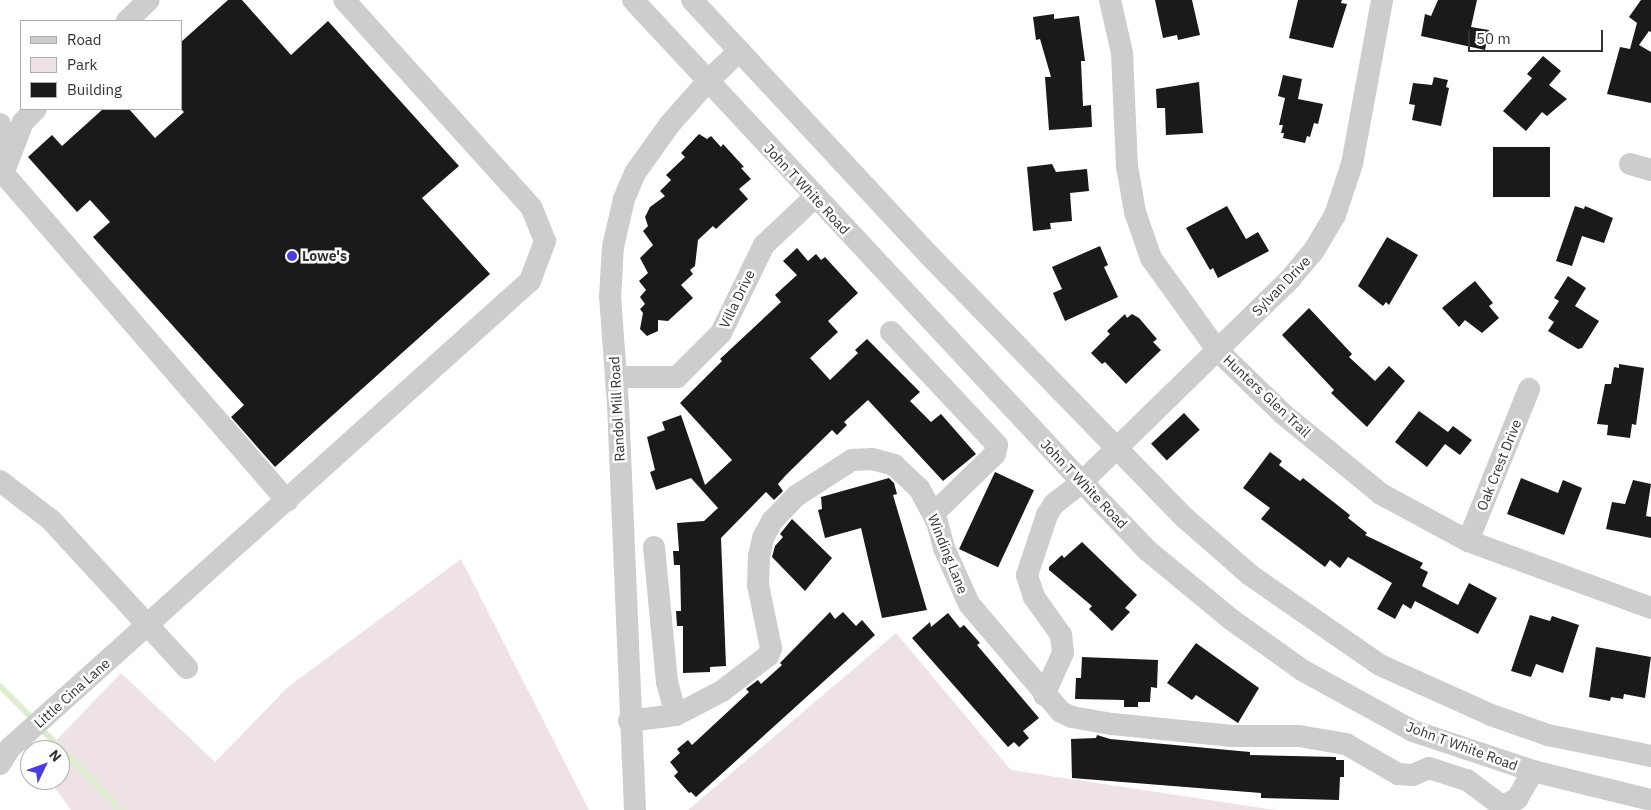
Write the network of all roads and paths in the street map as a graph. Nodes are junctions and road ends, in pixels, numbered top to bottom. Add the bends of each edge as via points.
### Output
1 (148, 0) edge
2 (344, 0) edge
3 (633, 0) edge
4 (692, 0) edge
5 (1110, 0) edge
6 (1382, 0) edge
7 (128, 20) edge
8 (739, 51) junction
9 (707, 82) junction
10 (35, 110) edge
11 (0, 124) edge
12 (2, 172) edge
13 (815, 197) junction
14 (891, 332) dead end
15 (1217, 350) junction
16 (616, 377) junction
17 (1529, 389) dead end
18 (1118, 447) junction
19 (0, 481) edge
20 (1082, 482) junction
21 (288, 501) junction
22 (933, 514) junction
23 (1468, 541) junction
24 (654, 547) dead end
25 (1651, 608) edge
26 (144, 628) junction
27 (187, 668) dead end
28 (1044, 696) junction
29 (676, 715) junction
30 (629, 721) junction
31 (1442, 742) junction
32 (1651, 756) edge
33 (0, 764) edge
34 (1429, 768) junction
35 (1533, 771) junction
36 (1651, 800) edge
37 (635, 810) edge

1 - 7 street
2 - 21 street, Little Cina Lane via 532,208 545,241 530,281
3 - 9 street, John T White Road
4 - 8 street
5 - 15 street, Hunters Glen Trail via 1122,53 1127,166 1135,212 1151,258
6 - 15 street, Sylvan Drive via 1352,164 1335,215 1314,252
8 - 9 street, Randol Mill Road
8 - 18 street via 928,254
9 - 13 street, John T White Road
9 - 16 street, Randol Mill Road via 670,124 635,173 624,199 613,247 610,297
10 - 12 street via 23,122
11 - 12 street
12 - 21 street
13 - 16 street, Villa Drive via 764,245 722,333 677,377
13 - 20 street, John T White Road
14 - 22 street via 997,445 995,454
15 - 18 street, Sylvan Drive
15 - 23 street, Hunters Glen Trail via 1283,414 1381,494
16 - 30 street, Randol Mill Road
17 - 23 street, Oak Crest Drive
18 - 20 street, Sylvan Drive
18 - 32 street via 1185,518 1250,575 1380,665 1491,715 1548,735
19 - 26 street via 51,520
20 - 28 street, Sylvan Drive via 1054,504 1047,515 1027,575 1034,597 1061,635 1063,652
20 - 31 street, John T White Road via 1148,550 1232,620 1302,670 1413,731
21 - 26 street, Little Cina Lane
22 - 28 street, Winding Lane via 969,604
22 - 29 street, Winding Lane via 919,488 894,465 872,460 852,460 796,496 772,521 763,538 759,556 758,585 771,648 768,656 722,691
23 - 25 street, Hunters Glen Trail
24 - 29 street via 667,682
26 - 27 street
26 - 33 street, Little Cina Lane via 18,740
28 - 34 street, Winding Lane via 1061,712 1072,717 1232,736 1299,736 1346,744 1398,774 1413,774
29 - 30 street, Winding Lane
30 - 37 street, Randol Mill Road
31 - 34 street
31 - 35 street, John T White Road
34 - 35 street via 1467,780 1502,806 1518,799
35 - 36 street, John T White Road

